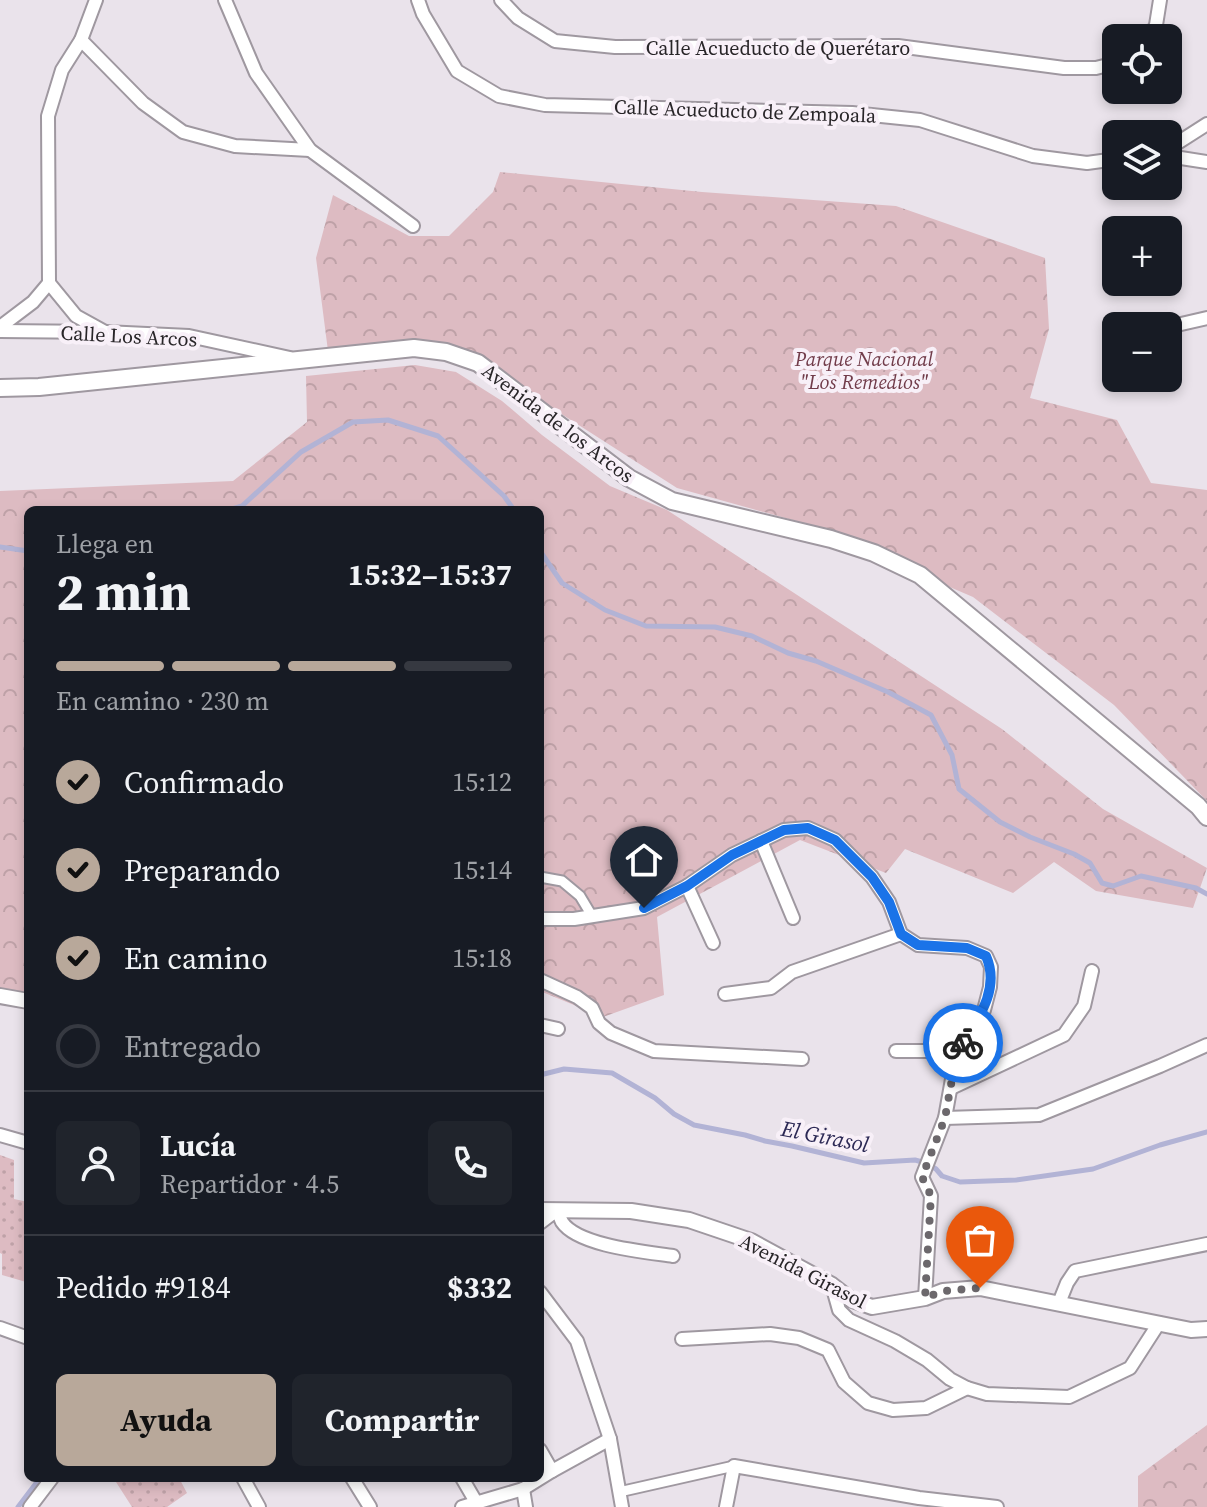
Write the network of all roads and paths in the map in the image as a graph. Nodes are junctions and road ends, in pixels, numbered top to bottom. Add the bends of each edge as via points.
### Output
1 (96, 0) edge
2 (225, 0) edge
3 (418, 0) edge
4 (501, 0) edge
5 (1160, 0) edge
6 (1156, 24) edge
7 (81, 40) junction
8 (1102, 66) edge
9 (1207, 124) edge
10 (1182, 140) edge
11 (310, 150) junction
12 (1182, 158) edge
13 (1102, 161) edge
14 (1207, 162) edge
15 (413, 226) dead end
16 (49, 283) junction
17 (1207, 318) edge
18 (1182, 324) edge
19 (0, 329) edge
20 (105, 332) junction
21 (305, 361) junction
22 (0, 388) edge
23 (1207, 817) edge
24 (761, 841) junction
25 (544, 878) edge
26 (687, 886) junction
27 (592, 916) junction
28 (793, 918) dead end
29 (544, 919) edge
30 (901, 934) junction
31 (713, 943) dead end
32 (1092, 971) dead end
33 (544, 982) edge
34 (725, 994) dead end
35 (0, 996) edge
36 (24, 1000) edge
37 (544, 1026) edge
38 (558, 1029) dead end
39 (1207, 1045) edge
40 (896, 1051) dead end
41 (957, 1051) junction
42 (802, 1059) dead end
43 (951, 1088) junction
44 (945, 1118) junction
45 (0, 1135) edge
46 (24, 1142) edge
47 (544, 1210) edge
48 (557, 1210) junction
49 (544, 1220) edge
50 (1207, 1244) edge
51 (673, 1256) dead end
52 (832, 1285) junction
53 (544, 1297) edge
54 (925, 1298) junction
55 (1059, 1303) junction
56 (1159, 1323) junction
57 (0, 1328) edge
58 (1207, 1329) edge
59 (24, 1337) edge
60 (682, 1339) dead end
61 (967, 1388) junction
62 (610, 1439) junction
63 (544, 1457) edge
64 (734, 1466) junction
65 (552, 1471) junction
66 (544, 1476) edge
67 (49, 1482) edge
68 (245, 1482) edge
69 (354, 1482) edge
70 (464, 1482) edge
71 (534, 1482) edge
72 (523, 1489) junction
73 (619, 1492) junction
74 (476, 1502) junction
75 (30, 1507) edge
76 (259, 1507) edge
77 (370, 1507) edge
78 (462, 1507) edge
79 (526, 1507) edge
80 (622, 1507) edge
81 (726, 1507) edge
82 (997, 1507) edge

1 - 7 street
2 - 11 street via 256,73
3 - 13 street, Calle Acueducto de Zempoala via 457,71 499,96 545,105 852,113 920,120 1033,156
4 - 8 street, Calle Acueducto de Querétaro via 518,18 555,41 615,47 898,46 1064,68
5 - 6 street
7 - 11 street via 143,103 183,132 235,146
7 - 16 street via 62,70 48,116
9 - 10 street
11 - 15 street
12 - 14 street
16 - 19 street
16 - 20 street via 76,316
17 - 18 street
19 - 20 street, Calle Los Arcos
20 - 21 street, Calle Los Arcos via 189,336
21 - 22 main road, Avenida de los Arcos
21 - 23 main road, Avenida de los Arcos via 414,348 478,363 629,478 672,501 831,539 920,575
24 - 26 street
24 - 28 street
24 - 30 street via 796,828 835,840 872,877
25 - 27 street via 562,881
26 - 27 street via 644,908
26 - 31 street
27 - 29 street
30 - 34 street via 792,972 771,988
30 - 41 street via 918,945 967,948 986,956 991,967 984,1010
32 - 43 street via 1084,1006 1064,1035
33 - 42 street via 592,1008 611,1033 654,1051
35 - 36 street
37 - 38 street
39 - 44 street via 1039,1115
40 - 41 street
41 - 43 street
43 - 44 street
44 - 54 street via 922,1177 931,1196
45 - 46 street
47 - 48 street, Avenida Girasol
48 - 49 street
48 - 51 street via 563,1224 597,1242
48 - 52 street, Avenida Girasol via 631,1211 689,1220 751,1241
50 - 55 street via 1075,1271
52 - 54 street, Avenida Girasol via 872,1307
52 - 61 street via 839,1310 849,1320 895,1341
53 - 62 street via 577,1341
54 - 55 street, Avenida Girasol via 980,1288
55 - 56 street, Avenida Girasol
56 - 58 street, Avenida Girasol
56 - 61 street via 1130,1368 1069,1397 987,1394
57 - 59 street
60 - 61 street via 770,1334 799,1338 828,1350 844,1382 868,1403 893,1410 926,1408
62 - 65 street
62 - 73 street
63 - 65 street
64 - 73 street
64 - 81 street
64 - 82 street
65 - 66 street
67 - 75 street
68 - 76 street
69 - 77 street
70 - 74 street
71 - 72 street
72 - 74 street
72 - 79 street
73 - 80 street
74 - 78 street

